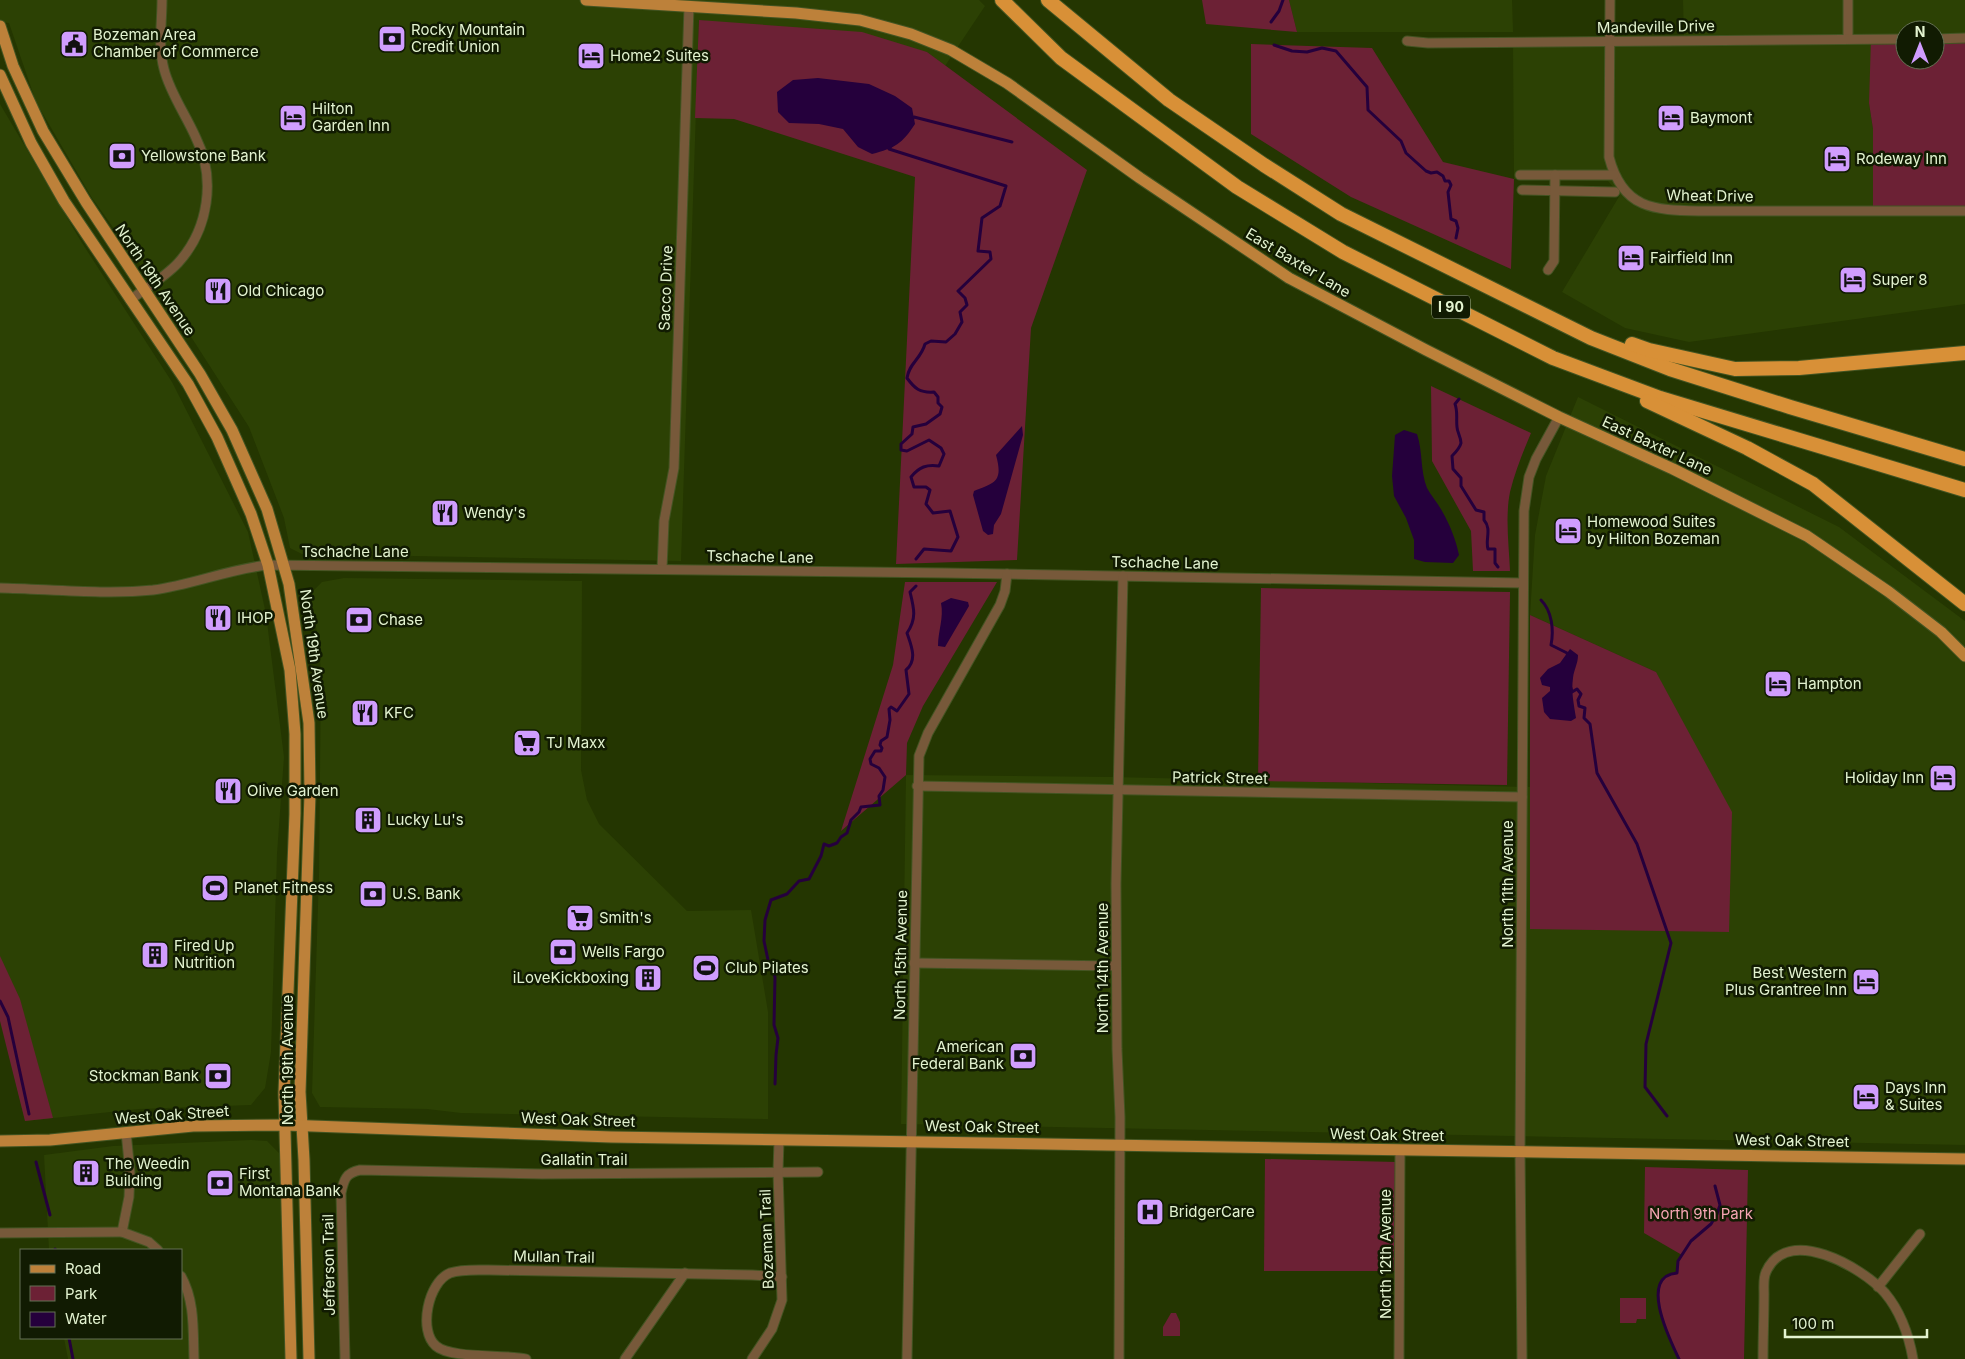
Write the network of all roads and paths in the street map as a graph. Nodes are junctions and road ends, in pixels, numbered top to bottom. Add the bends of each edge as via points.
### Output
1 (162, 0) edge
2 (586, 0) edge
3 (595, 0) edge
4 (1002, 0) edge
5 (1048, 0) edge
6 (1610, 0) edge
7 (1848, 0) edge
8 (689, 6) junction
9 (0, 26) edge
10 (1965, 38) edge
11 (1848, 39) junction
12 (1895, 39) edge
13 (1945, 39) edge
14 (1407, 41) dead end
15 (1610, 41) junction
16 (0, 75) edge
17 (1520, 174) dead end
18 (1555, 175) junction
19 (1614, 175) junction
20 (1522, 190) dead end
21 (1555, 191) junction
22 (1615, 192) dead end
23 (1965, 211) edge
24 (1548, 270) dead end
25 (144, 290) junction
26 (1514, 299) junction
27 (130, 300) junction
28 (1965, 353) edge
29 (1553, 358) junction
30 (1559, 417) junction
31 (1965, 459) edge
32 (1965, 490) edge
33 (268, 565) junction
34 (285, 565) junction
35 (662, 569) junction
36 (1007, 574) junction
37 (1123, 576) junction
38 (1524, 583) junction
39 (0, 588) edge
40 (1965, 604) edge
41 (1965, 656) edge
42 (917, 786) junction
43 (1119, 790) junction
44 (1522, 797) junction
45 (914, 963) junction
46 (1116, 966) junction
47 (285, 1125) junction
48 (303, 1126) junction
49 (126, 1132) junction
50 (779, 1140) junction
51 (0, 1141) edge
52 (911, 1141) junction
53 (1120, 1145) junction
54 (1400, 1150) junction
55 (1520, 1152) junction
56 (1965, 1160) edge
57 (778, 1172) junction
58 (818, 1172) dead end
59 (350, 1173) joint
60 (122, 1232) junction
61 (0, 1233) edge
62 (1920, 1234) dead end
63 (157, 1249) edge
64 (684, 1273) junction
65 (782, 1277) junction
66 (182, 1278) edge
67 (1878, 1287) junction
68 (476, 1358) edge
69 (194, 1359) edge
70 (291, 1359) edge
71 (308, 1359) edge
72 (346, 1359) edge
73 (526, 1359) edge
74 (625, 1359) edge
75 (752, 1359) edge
76 (907, 1359) edge
77 (1119, 1359) edge
78 (1399, 1359) edge
79 (1522, 1359) edge
80 (1763, 1359) edge
81 (1913, 1359) edge

1 - 25 street via 163,67 202,151 207,196 200,228 186,254
2 - 3 main road, East Baxter Lane
3 - 8 main road, East Baxter Lane
4 - 29 highway, I 90 via 1061,58 1237,187 1343,252
5 - 26 highway, I 90 via 1169,100 1333,209
6 - 15 street, Wheat Drive
7 - 11 street
8 - 30 main road, East Baxter Lane via 860,20 911,34 951,50 1007,84 1289,278
8 - 35 street, Sacco Drive via 674,468 664,521
9 - 25 main road, North 19th Avenue via 13,66 43,131
10 - 13 street
11 - 12 street, Mandeville Drive
11 - 15 street, Mandeville Drive
14 - 15 street, Mandeville Drive
15 - 19 street, Wheat Drive via 1609,157
16 - 27 main road, North 19th Avenue via 31,144 64,201
17 - 18 street
18 - 19 street
18 - 21 street
19 - 23 street, Wheat Drive via 1631,196 1661,210
20 - 21 street
21 - 22 street
21 - 24 street via 1554,261
25 - 27 street
25 - 34 main road, North 19th Avenue via 200,374 232,430 267,509
26 - 28 highway via 1649,350 1735,368 1799,368
26 - 31 highway, I 90 via 1591,338 1670,369
27 - 33 main road, North 19th Avenue via 188,384 217,437 251,514
29 - 32 highway, I 90 via 1660,398
29 - 40 highway via 1747,448 1813,484
30 - 38 street, North 11th Avenue via 1529,476 1524,511
30 - 41 main road, East Baxter Lane via 1807,536 1889,592 1941,632
33 - 34 street, Tschache Lane
33 - 39 street, Tschache Lane via 131,592
33 - 47 main road, North 19th Avenue via 290,670 295,734
34 - 35 street, Tschache Lane
34 - 48 main road, North 19th Avenue via 309,723 310,794 300,1092
35 - 36 street, Tschache Lane
36 - 37 street, Tschache Lane
36 - 42 street, North 15th Avenue via 1000,605 928,733 919,756
37 - 38 street, Tschache Lane
37 - 43 street, North 14th Avenue
38 - 44 street, North 11th Avenue
42 - 43 street, Patrick Street
42 - 45 street, North 15th Avenue
43 - 44 street, Patrick Street
43 - 46 street, North 14th Avenue
44 - 55 street, North 11th Avenue
45 - 46 street
45 - 52 street, North 15th Avenue
46 - 53 street, North 14th Avenue
47 - 48 main road, West Oak Street
47 - 49 main road, West Oak Street via 193,1126
47 - 70 main road, North 19th Avenue
48 - 50 main road, West Oak Street
48 - 71 main road, North 19th Avenue
49 - 51 main road, West Oak Street via 50,1140
49 - 60 street via 129,1197
50 - 52 main road, West Oak Street
50 - 57 street, Bozeman Trail
52 - 53 main road, West Oak Street
52 - 76 street, North 15th Avenue
53 - 54 main road, West Oak Street
53 - 77 street, North 14th Avenue
54 - 55 main road, West Oak Street
54 - 78 street, North 12th Avenue
55 - 56 main road, West Oak Street
55 - 79 street, North 11th Avenue
57 - 58 street, Gallatin Trail
57 - 59 street, Gallatin Trail via 542,1174 360,1170
57 - 65 street, Bozeman Trail
59 - 72 street, Jefferson Trail via 344,1179 341,1193
60 - 61 street
60 - 63 street via 149,1242
62 - 67 street
64 - 65 street, Mullan Trail
64 - 68 street, Mullan Trail via 488,1270 451,1273 441,1279 431,1295 428,1335 436,1347
64 - 74 street
65 - 75 street, Bozeman Trail via 782,1300 778,1313 772,1329
66 - 69 street via 192,1305
67 - 80 street via 1832,1256 1788,1251 1772,1261 1765,1274
67 - 81 street via 1902,1320
68 - 73 street, Mullan Trail via 512,1356

